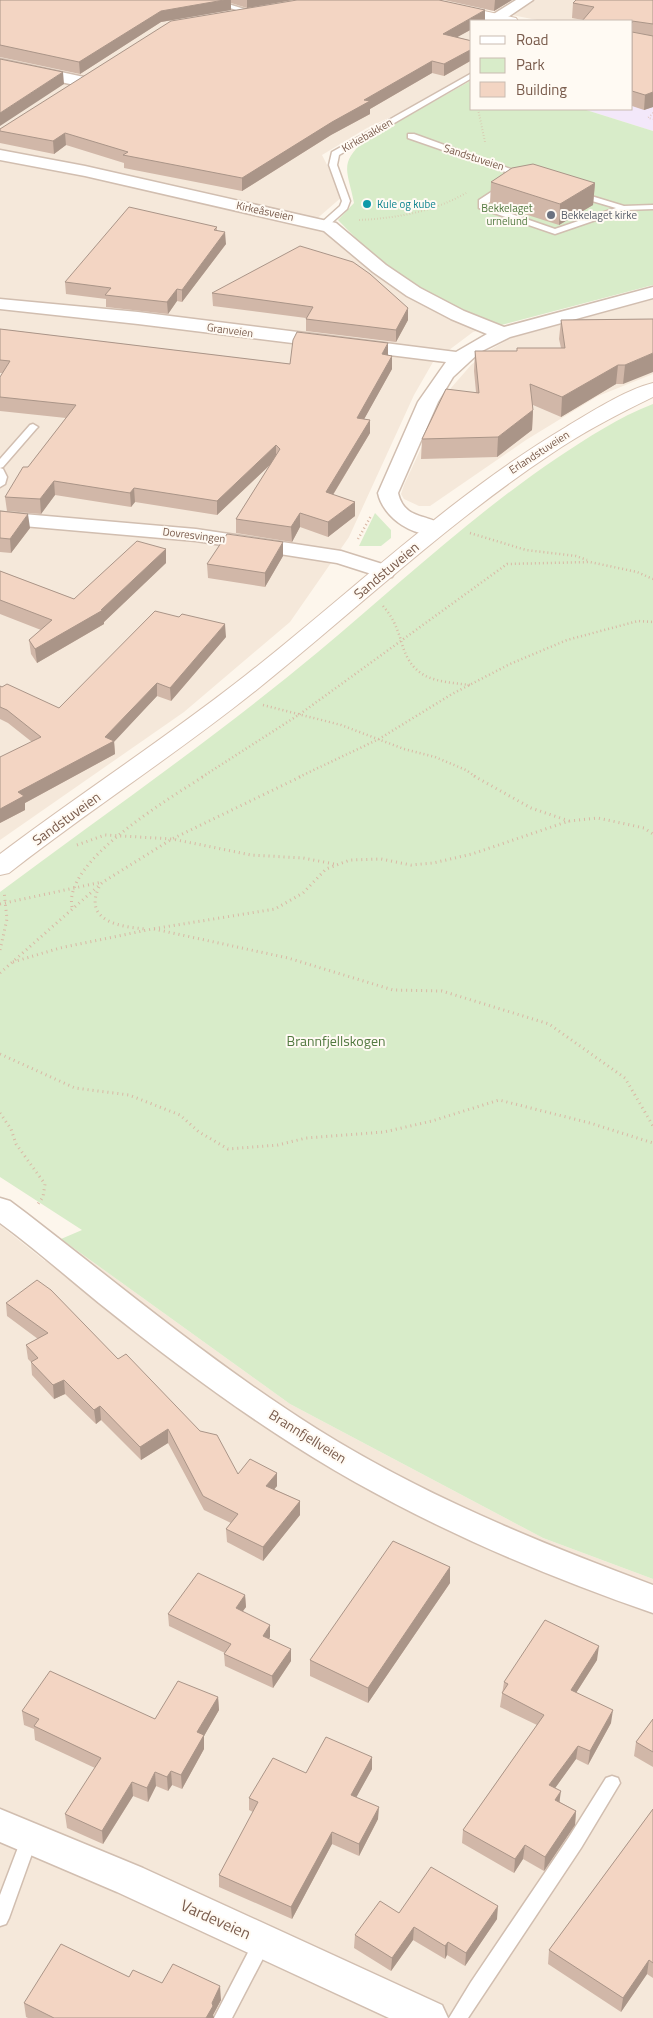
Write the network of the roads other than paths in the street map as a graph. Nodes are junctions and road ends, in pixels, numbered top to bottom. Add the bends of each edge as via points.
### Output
1 (206, 0) edge
2 (413, 0) edge
3 (526, 0) edge
4 (258, 11) joint
5 (211, 18) edge
6 (503, 20) edge
7 (0, 64) edge
8 (99, 72) edge
9 (470, 76) edge
10 (84, 82) junction
11 (69, 92) edge
12 (411, 136) dead end
13 (0, 155) edge
14 (572, 192) edge
15 (653, 207) edge
16 (623, 208) junction
17 (327, 222) junction
18 (653, 292) edge
19 (0, 304) edge
20 (503, 333) junction
21 (460, 358) junction
22 (653, 388) edge
23 (33, 427) dead end
24 (0, 465) edge
25 (0, 471) edge
26 (0, 484) edge
27 (0, 518) edge
28 (438, 526) junction
29 (384, 572) junction
30 (2, 875) edge
31 (9, 1215) edge
32 (653, 1599) edge
33 (612, 1783) dead end
34 (15, 1831) edge
35 (0, 1918) edge
36 (264, 1940) junction
37 (223, 2018) edge
38 (430, 2018) edge
39 (458, 2018) edge

1 - 4 lane
2 - 6 street
3 - 6 street
4 - 5 street
7 - 10 street
8 - 10 street
9 - 17 lane, Kirkebakken via 335,154 333,165 346,201 344,207
10 - 11 street
12 - 16 lane, Sandstuveien via 536,180 512,184 482,202 482,206 550,231 563,230
13 - 17 street, Kirkeåsveien
14 - 16 lane, Sandstuveien
15 - 16 lane, Sandstuveien
17 - 20 street, Kirkeåsveien via 387,274 411,290 450,311
18 - 20 street
19 - 21 street, Granveien
20 - 21 street
21 - 28 street, Sandstuveien via 445,374 428,402 389,486 388,499 402,516
22 - 28 street, Erlandstuveien via 551,443
23 - 24 lane
25 - 26 lane
27 - 29 street, Dovresvingen via 196,535 341,557
28 - 29 street, Sandstuveien
29 - 30 street, Sandstuveien via 234,696
31 - 32 street, Brannfjellveien via 232,1388 308,1439 389,1485 518,1546
33 - 39 lane via 588,1827 480,1981
34 - 35 lane
34 - 36 street, Vardeveien
36 - 37 lane
36 - 38 street, Vardeveien

